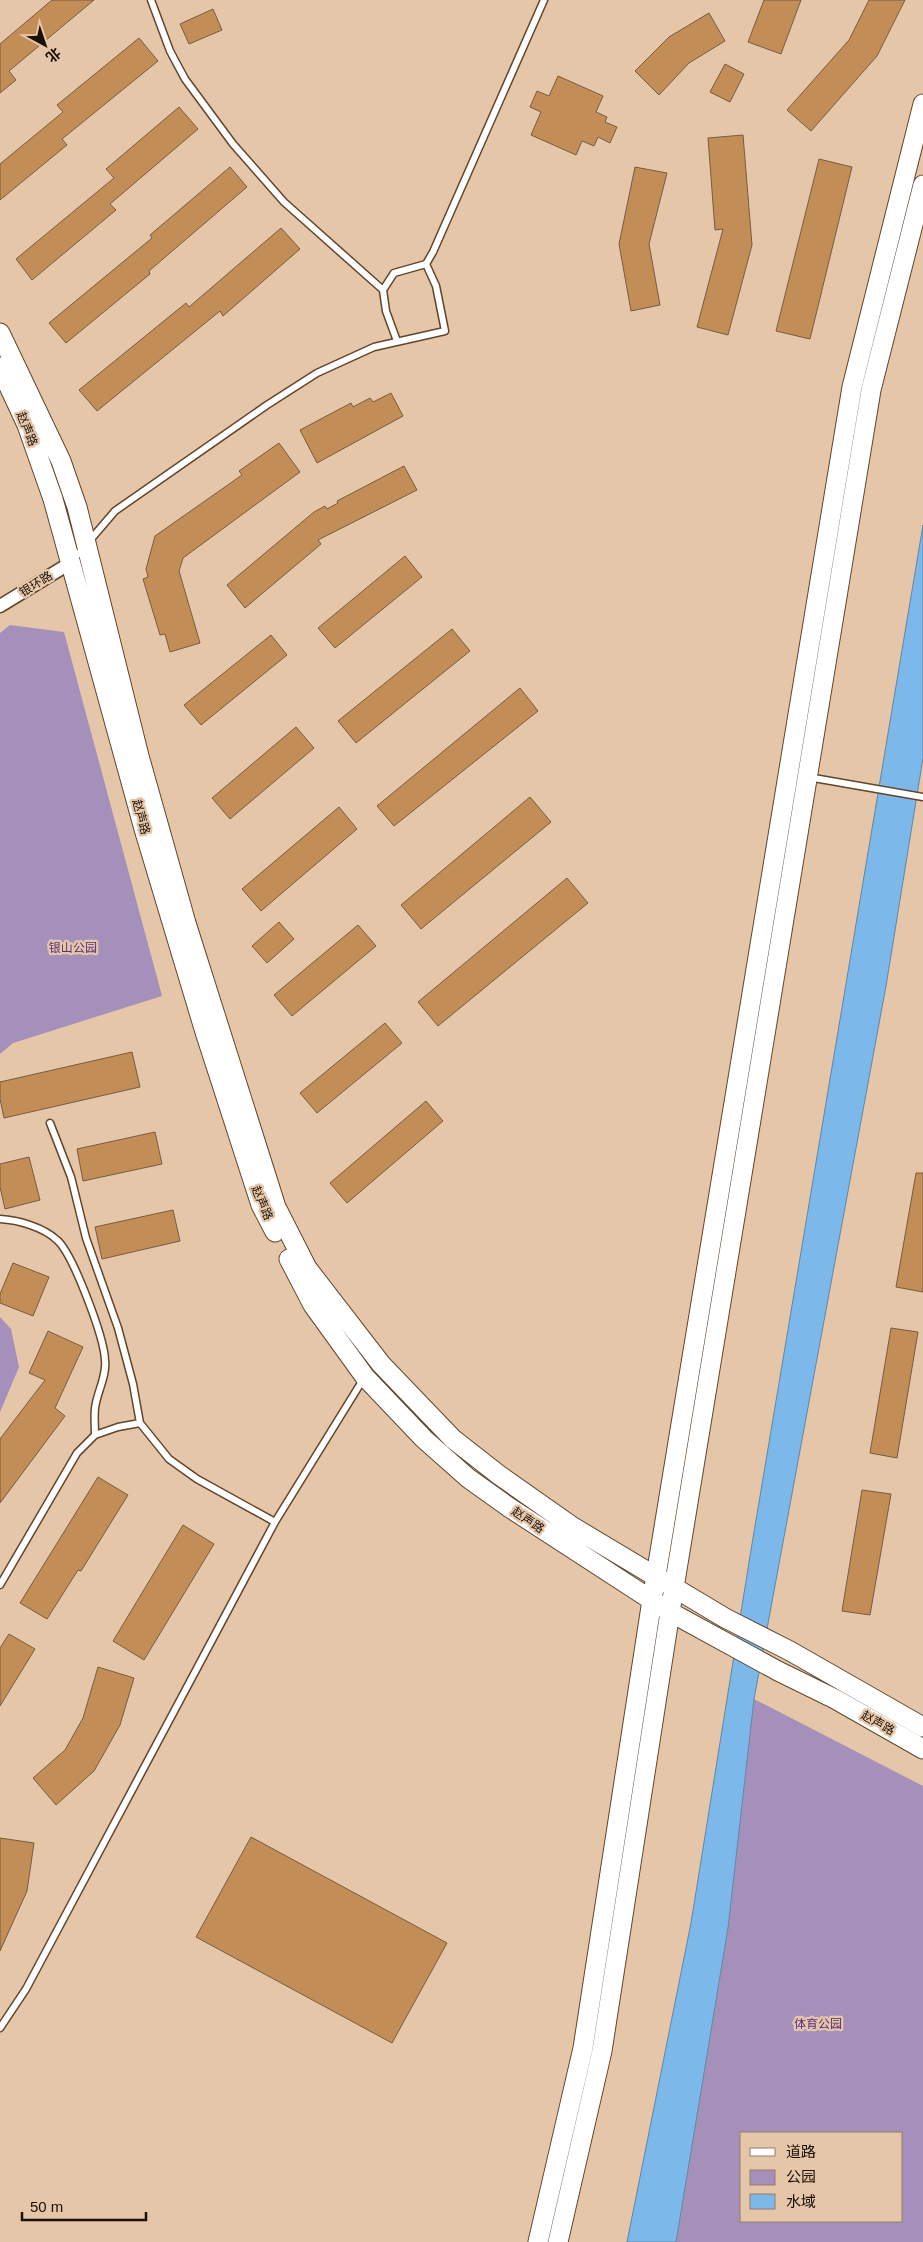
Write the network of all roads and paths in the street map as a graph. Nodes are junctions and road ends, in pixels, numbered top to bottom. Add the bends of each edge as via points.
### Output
1 (151, 0) edge
2 (544, 0) edge
3 (923, 104) edge
4 (923, 185) edge
5 (426, 264) junction
6 (383, 290) junction
7 (0, 333) edge
8 (397, 341) junction
9 (0, 367) edge
10 (86, 544) junction
11 (72, 562) junction
12 (0, 606) edge
13 (807, 777) junction
14 (923, 797) edge
15 (50, 1123) dead end
16 (0, 1219) edge
17 (365, 1377) junction
18 (140, 1423) junction
19 (95, 1435) junction
20 (276, 1522) junction
21 (656, 1576) junction
22 (0, 1585) edge
23 (674, 1587) junction
24 (652, 1600) junction
25 (670, 1612) junction
26 (923, 1727) edge
27 (923, 1749) edge
28 (0, 2028) edge
29 (538, 2242) edge
30 (558, 2242) edge

1 - 6 lane via 184,79 234,144 284,202
2 - 5 lane
3 - 21 main road via 852,387
4 - 13 main road via 871,390
5 - 6 lane via 394,273
5 - 8 lane via 436,286 445,331
6 - 8 lane via 386,311
7 - 10 main road via 61,461
8 - 10 lane via 374,347 318,373 276,400 115,511
9 - 11 main road, 赵声路 via 27,426
10 - 11 lane
10 - 21 main road via 139,756 220,1033 276,1207 307,1268 381,1364 452,1440 573,1527
11 - 12 street, 银环路
11 - 17 main road, 赵声路 via 147,838 261,1205 313,1305
13 - 14 lane
13 - 23 main road
15 - 18 lane via 71,1177 86,1238 118,1328
16 - 19 lane via 46,1232 69,1256 104,1343 106,1362 96,1408
17 - 20 lane
17 - 24 main road, 赵声路 via 418,1433 468,1478
18 - 19 lane
18 - 20 lane via 169,1459 197,1479
19 - 22 lane via 77,1453
20 - 28 lane via 26,1989
21 - 23 main road
21 - 24 main road
23 - 25 main road
23 - 26 main road
24 - 25 main road, 赵声路
24 - 29 main road via 583,2048
25 - 27 main road, 赵声路
25 - 30 main road via 602,2051

